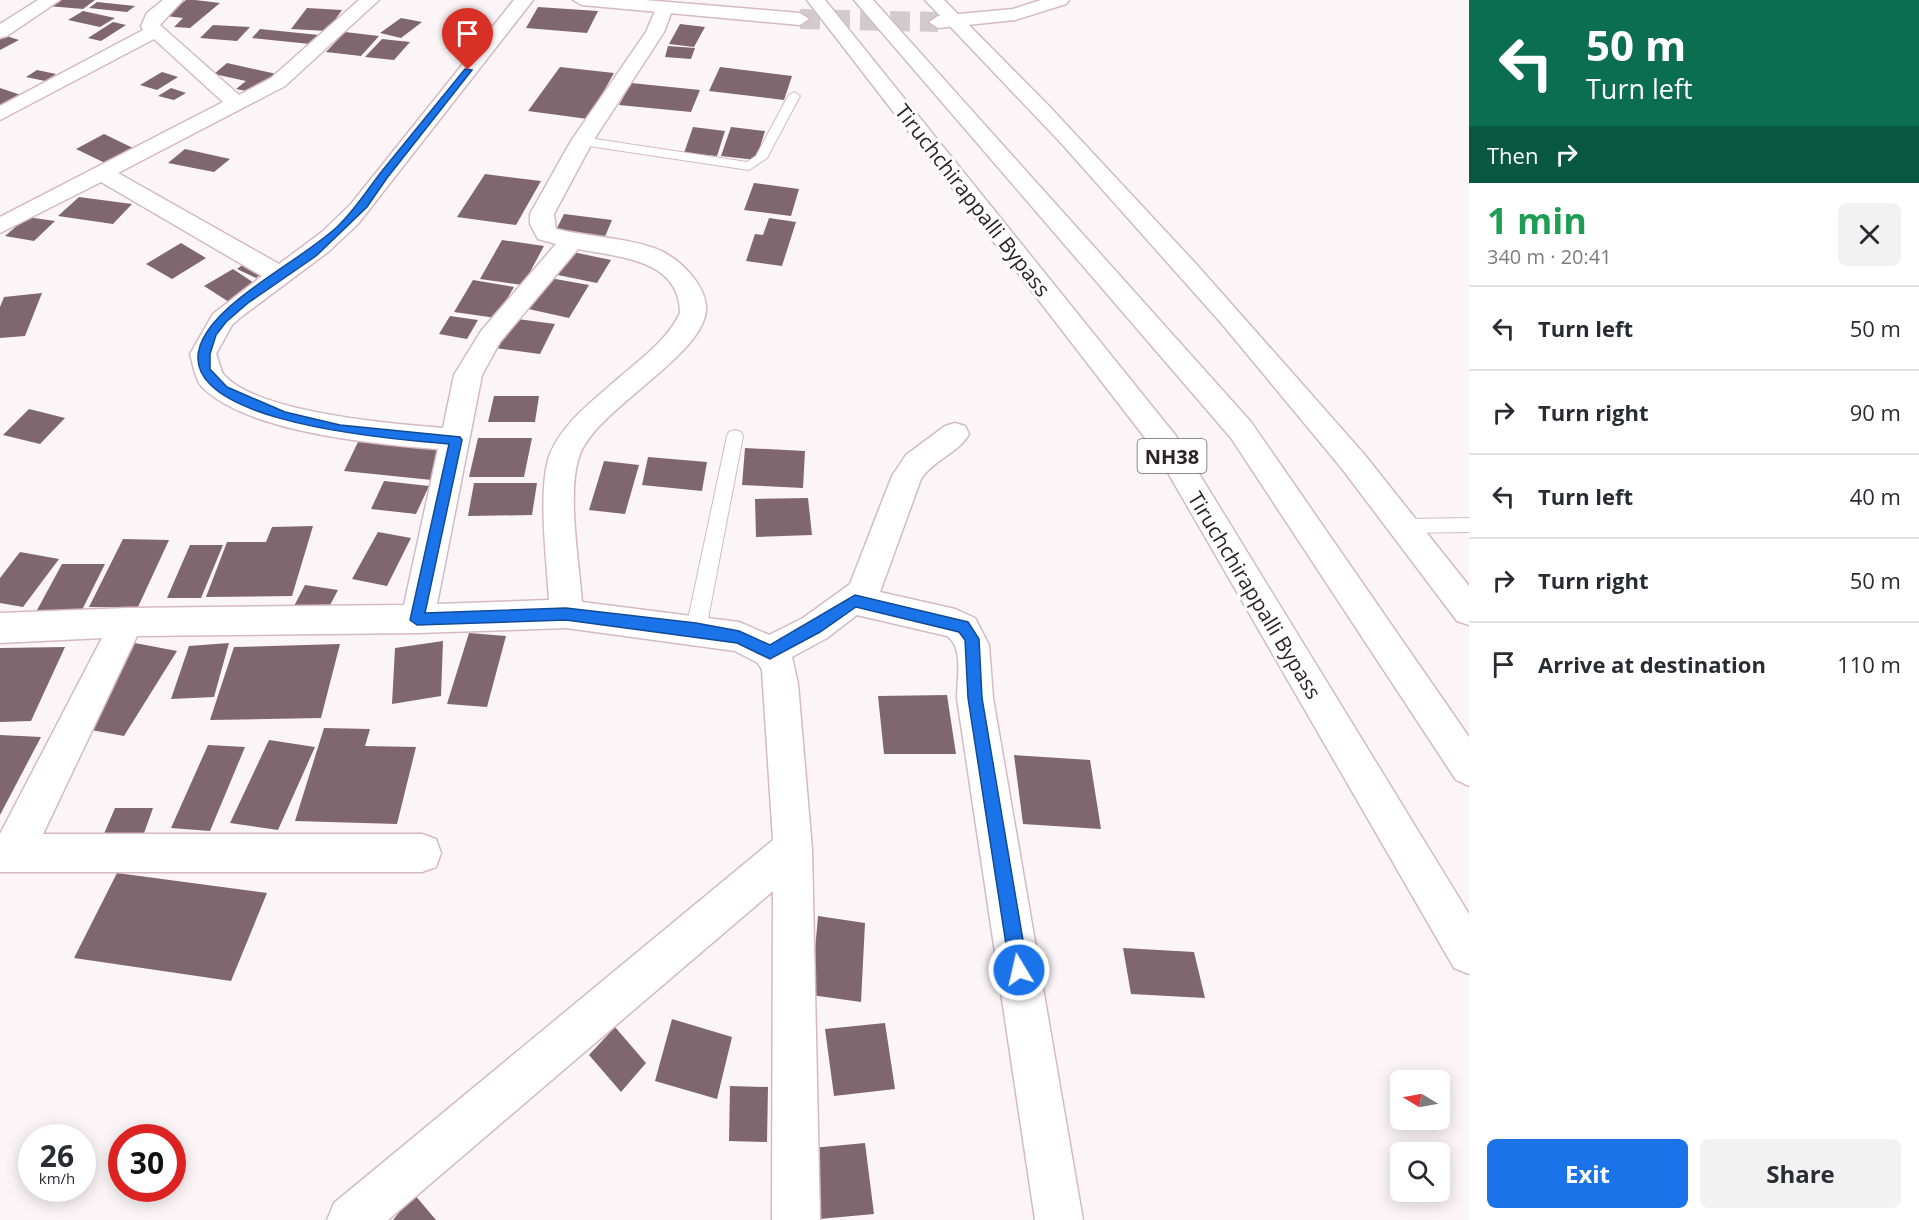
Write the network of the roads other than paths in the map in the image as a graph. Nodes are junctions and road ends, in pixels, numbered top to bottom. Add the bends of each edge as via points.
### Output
1 (51, 0) edge
2 (174, 0) edge
3 (370, 0) edge
4 (524, 0) edge
5 (582, 0) edge
6 (862, 0) edge
7 (934, 0) edge
8 (1060, 0) edge
9 (664, 8) junction
10 (808, 9) edge
11 (946, 21) junction
12 (0, 32) edge
13 (155, 32) junction
14 (794, 96) dead end
15 (237, 104) junction
16 (0, 114) edge
17 (582, 141) junction
18 (101, 173) junction
19 (0, 226) edge
20 (572, 241) junction
21 (281, 276) junction
22 (955, 434) dead end
23 (735, 436) dead end
24 (456, 440) junction
25 (1469, 525) edge
26 (1407, 526) junction
27 (855, 601) junction
28 (1469, 612) edge
29 (566, 614) junction
30 (417, 620) junction
31 (127, 622) junction
32 (0, 628) edge
33 (696, 629) junction
34 (770, 652) junction
35 (1469, 768) edge
36 (793, 849) junction
37 (422, 853) dead end
38 (7, 854) edge
39 (1469, 953) edge
40 (351, 1220) edge
41 (796, 1220) edge
42 (1059, 1220) edge

1 - 12 main road
2 - 13 main road via 150,22
3 - 15 main road via 278,82
4 - 21 main road via 364,205
5 - 9 main road
6 - 35 main road, Tiruchchirappalli Bypass via 1241,430
7 - 11 main road
8 - 11 main road via 1016,14
9 - 10 main road
9 - 17 main road via 655,32
10 - 39 main road, Tiruchchirappalli Bypass / NH38 via 1166,444
11 - 26 main road via 1093,166 1294,389
13 - 15 main road
13 - 16 main road
14 - 17 lane via 761,158 749,166
15 - 18 main road
17 - 20 main road via 542,214 546,234
18 - 19 main road
18 - 21 main road
20 - 24 main road via 490,337 468,375
20 - 29 main road via 647,253 667,264 681,277 690,294 693,314 681,334 595,416 565,454 561,492
21 - 24 main road via 245,301 211,334 204,354 205,370 223,390 282,415 340,429
22 - 27 main road via 916,463 906,476 868,583
23 - 33 lane
24 - 30 main road
25 - 26 lane
26 - 28 main road
27 - 34 main road
27 - 42 main road via 955,623 964,627 972,639 975,698
29 - 30 main road
29 - 33 main road
30 - 31 main road
31 - 32 main road
31 - 38 main road
33 - 34 main road via 739,637
34 - 36 main road via 779,667 781,684
36 - 40 main road
36 - 41 main road
37 - 38 main road

